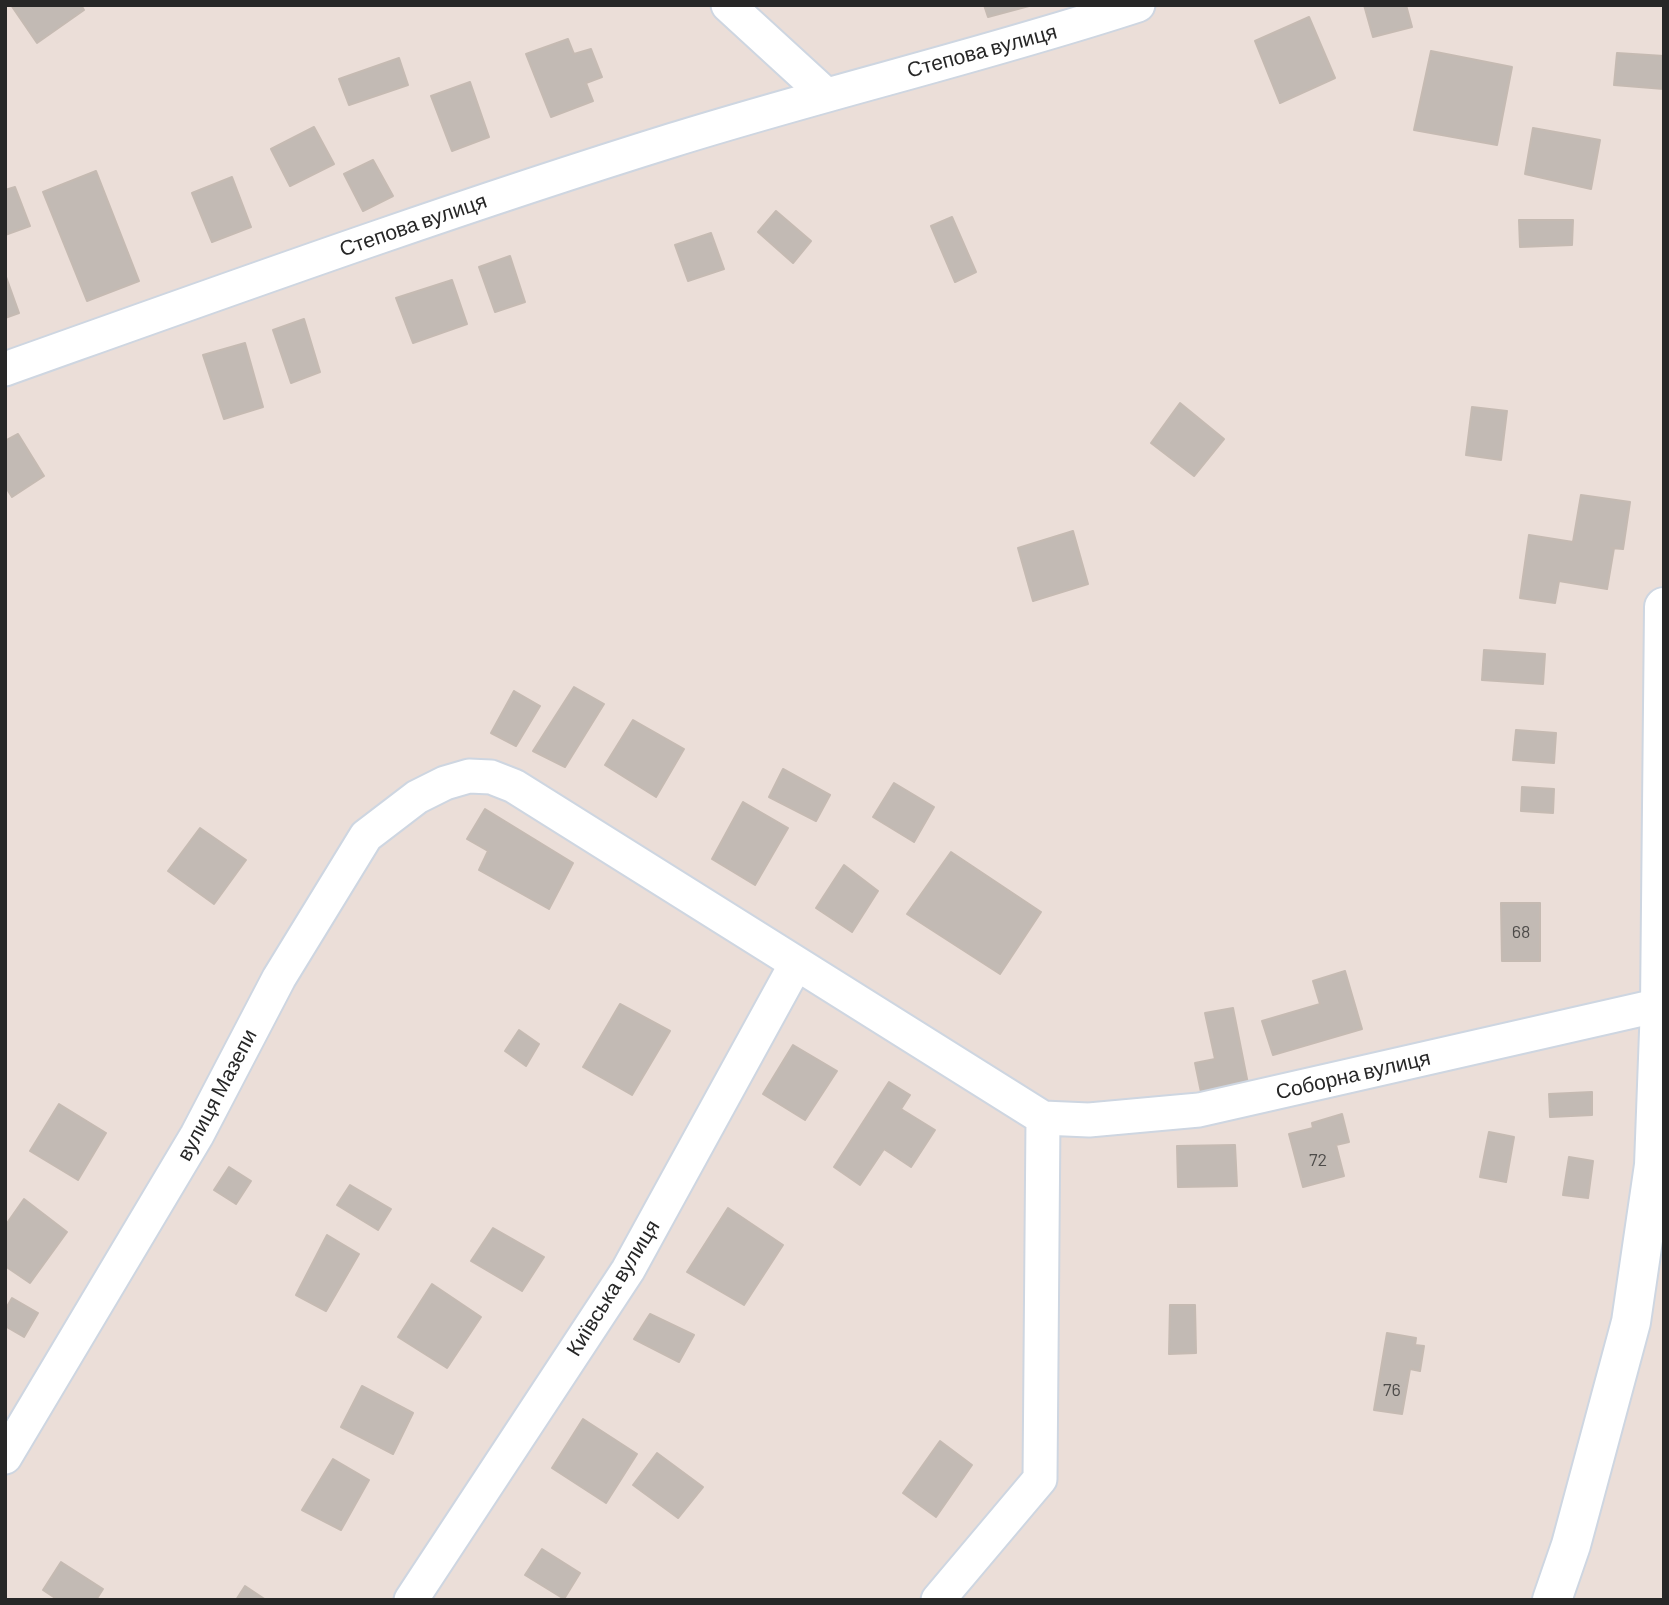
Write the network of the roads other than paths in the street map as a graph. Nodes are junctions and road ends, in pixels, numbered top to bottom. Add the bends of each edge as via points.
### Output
1 (728, 5) edge
2 (1138, 5) edge
3 (825, 94) junction
4 (5, 369) edge
5 (1664, 607) edge
6 (1662, 753) edge
7 (796, 964) junction
8 (1662, 1007) edge
9 (1043, 1118) junction
10 (8, 1448) edge
11 (411, 1600) edge
12 (938, 1600) edge
13 (1552, 1600) edge

1 - 3 street
2 - 3 street, Степова вулиця
3 - 4 street, Степова вулиця via 416,222
5 - 6 street
6 - 8 street
7 - 9 street
7 - 10 street, вулиця Мазепи via 514,786 491,777 469,776 417,797 366,836 279,978 197,1135
7 - 11 street, Київська вулиця via 628,1270
8 - 9 street, Соборна вулиця via 1199,1110 1089,1120
8 - 13 street via 1654,1166 1631,1322
9 - 12 street via 1040,1479

